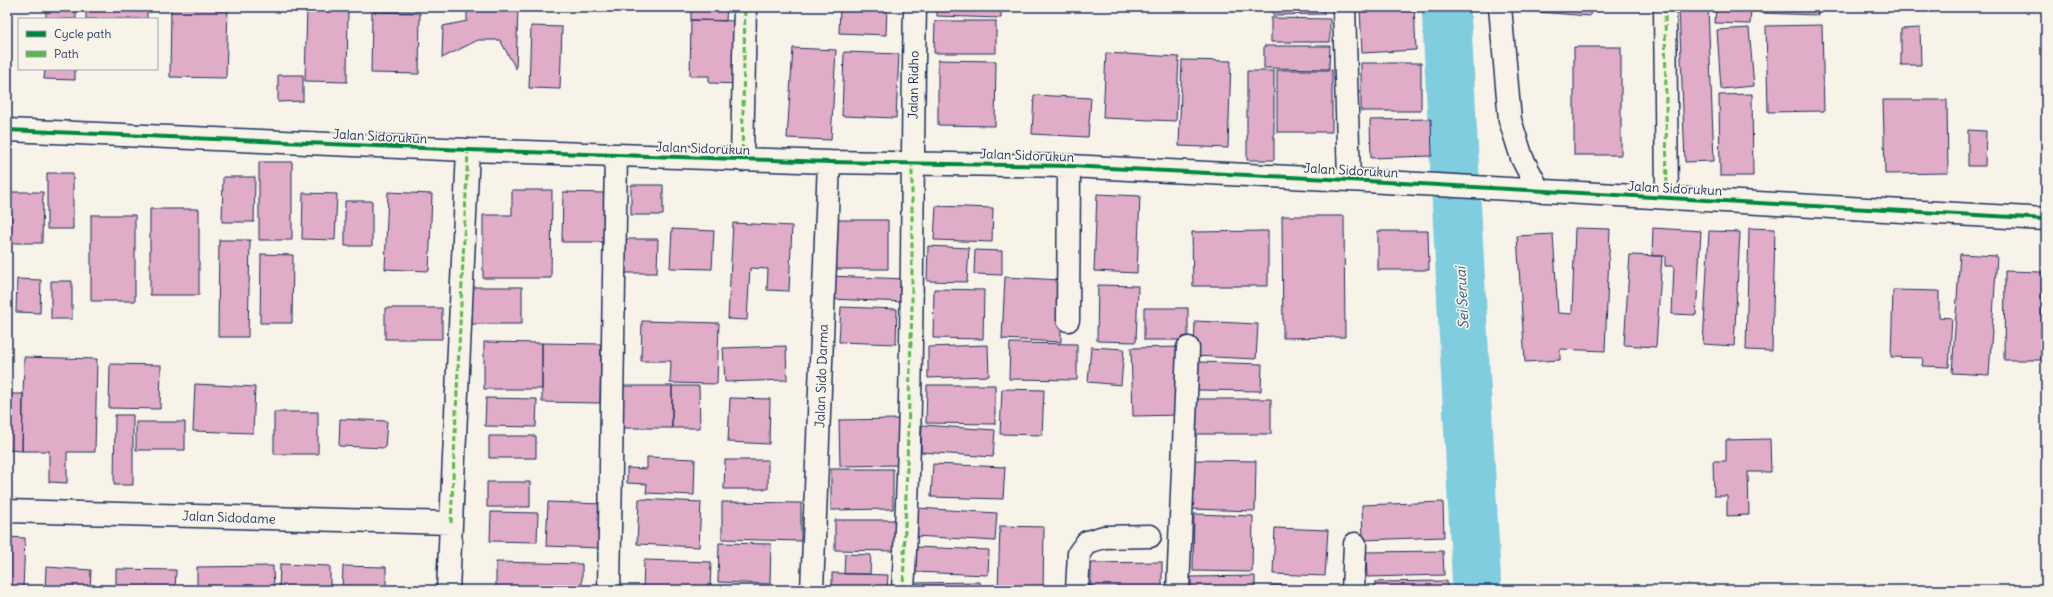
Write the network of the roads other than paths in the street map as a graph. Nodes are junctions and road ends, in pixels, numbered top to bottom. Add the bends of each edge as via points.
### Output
1 (745, 7) edge
2 (916, 7) edge
3 (1344, 7) edge
4 (1500, 7) edge
5 (1665, 7) edge
6 (7, 130) edge
7 (468, 150) junction
8 (616, 156) junction
9 (742, 160) junction
10 (829, 162) junction
11 (912, 162) junction
12 (1069, 166) junction
13 (1349, 180) junction
14 (1530, 191) junction
15 (1667, 198) junction
16 (2046, 219) edge
17 (1068, 320) dead end
18 (1188, 348) dead end
19 (7, 511) edge
20 (451, 523) junction
21 (1150, 536) dead end
22 (1355, 544) dead end
23 (448, 590) edge
24 (609, 590) edge
25 (812, 590) edge
26 (903, 590) edge
27 (1077, 590) edge
28 (1178, 590) edge
29 (1353, 590) edge

1 - 9 street
2 - 11 street, Jalan Ridho
3 - 13 street
4 - 14 street via 1510,120
5 - 15 street
6 - 7 street, Jalan Sidorukun
7 - 8 street, Jalan Sidorukun
7 - 20 street
8 - 9 street, Jalan Sidorukun
8 - 24 street
9 - 10 street, Jalan Sidorukun
10 - 11 street, Jalan Sidorukun
10 - 25 street, Jalan Sido Darma
11 - 12 street, Jalan Sidorukun
11 - 26 street, Jalan Ridho via 912,308
12 - 13 street, Jalan Sidorukun
12 - 17 street
13 - 14 street, Jalan Sidorukun
14 - 15 street, Jalan Sidorukun
15 - 16 street, Jalan Sidorukun
18 - 28 street
19 - 20 street, Jalan Sidodame
20 - 23 street
21 - 27 street via 1099,538 1086,542 1079,553
22 - 29 street

